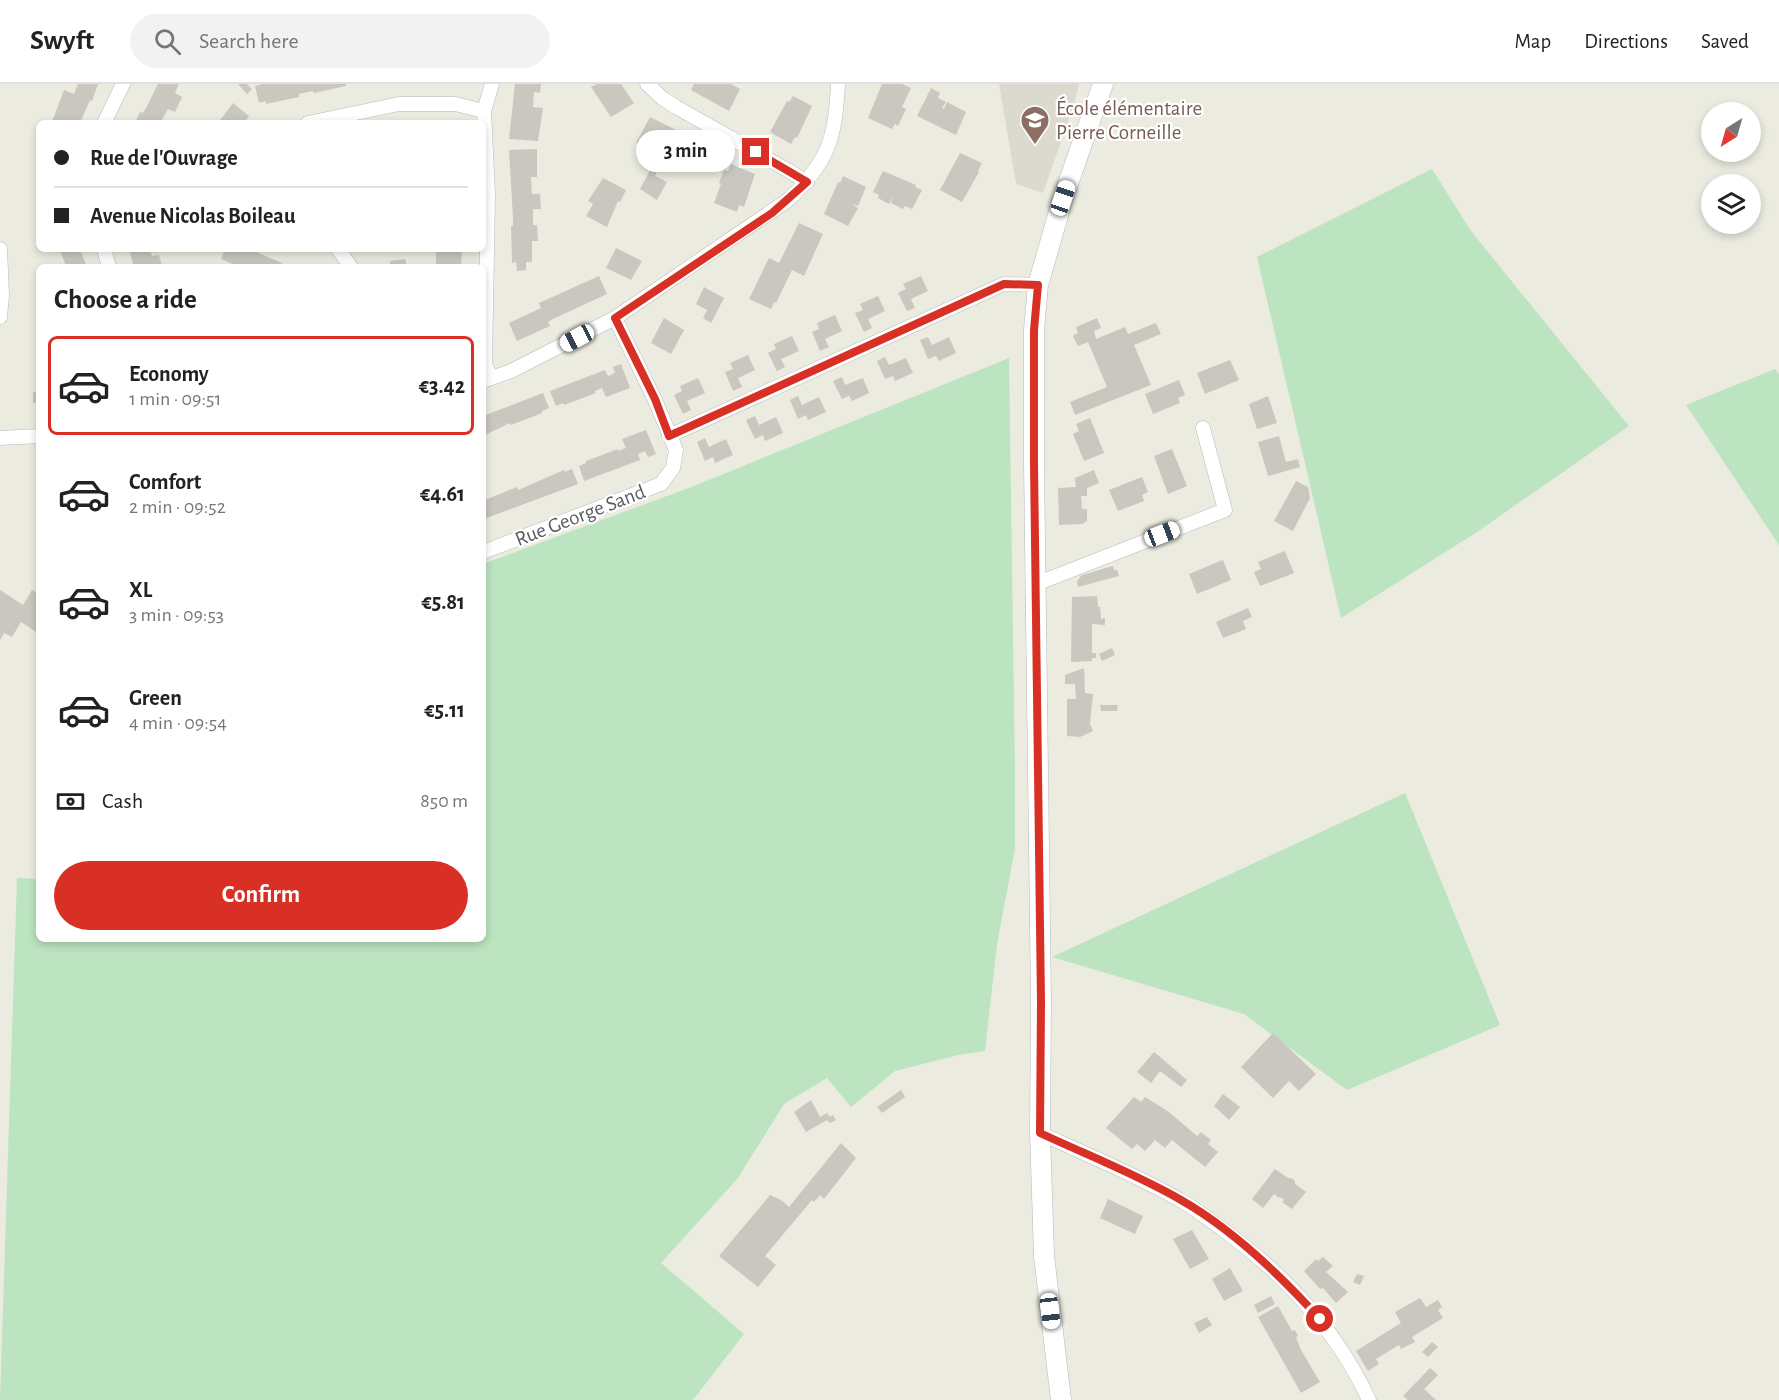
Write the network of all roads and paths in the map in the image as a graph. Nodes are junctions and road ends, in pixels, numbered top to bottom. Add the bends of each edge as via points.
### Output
1 (123, 84) edge
2 (492, 84) edge
3 (647, 84) edge
4 (838, 84) edge
5 (1102, 84) edge
6 (484, 111) junction
7 (105, 120) edge
8 (322, 120) edge
9 (484, 120) edge
10 (486, 153) edge
11 (807, 182) junction
12 (0, 249) edge
13 (1038, 285) junction
14 (486, 308) edge
15 (0, 317) edge
16 (615, 318) junction
17 (487, 380) edge
18 (1203, 429) dead end
19 (36, 436) edge
20 (669, 436) junction
21 (0, 438) edge
22 (486, 551) edge
23 (1036, 584) junction
24 (1040, 1133) junction
25 (1061, 1400) edge
26 (1369, 1400) edge

1 - 7 street
2 - 6 street
3 - 11 street via 662,98
4 - 11 street via 829,146
5 - 13 street
6 - 8 street via 455,104 399,104
6 - 9 street
10 - 14 street
11 - 16 street via 772,213
12 - 15 street
13 - 20 street via 1004,284
13 - 23 street via 1034,330
16 - 17 street
16 - 20 street, Rue George Sand
18 - 23 street via 1225,510
19 - 21 street
20 - 22 street, Rue George Sand via 676,450 673,468 661,484
23 - 24 street
24 - 25 street via 1044,1256
24 - 26 street via 1183,1201 1239,1241 1320,1319 1348,1359

